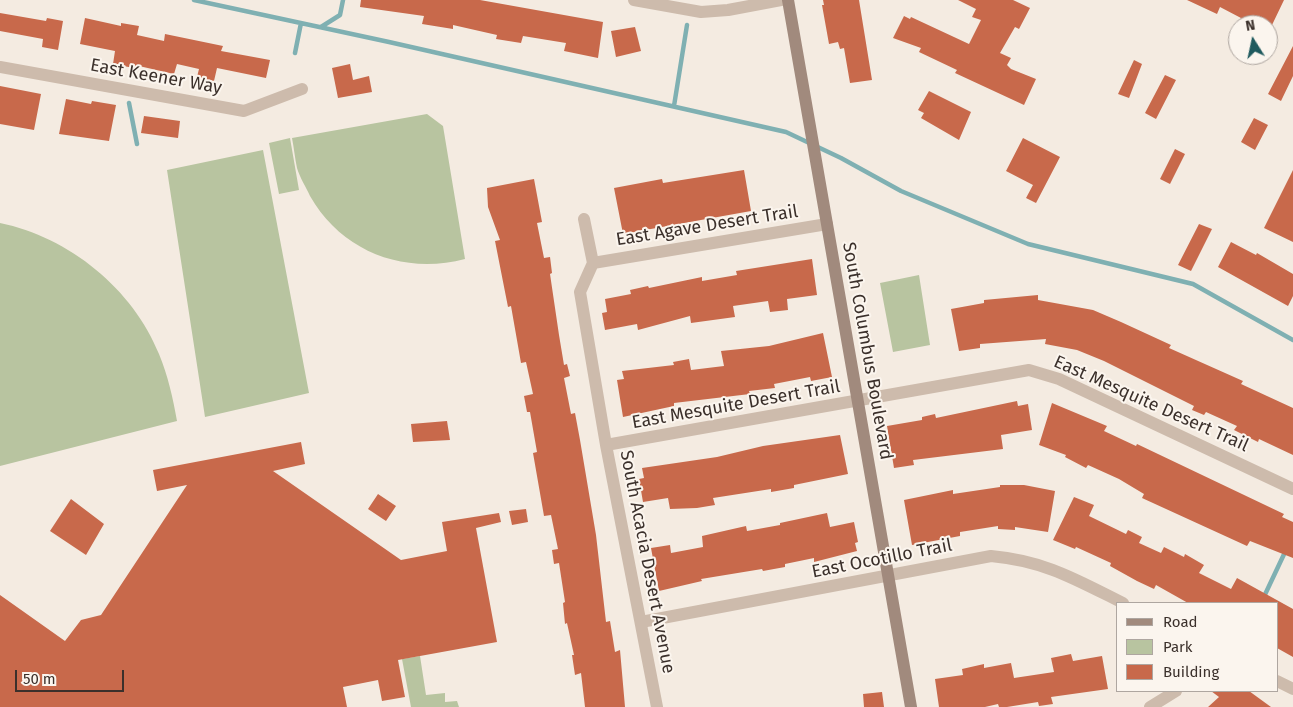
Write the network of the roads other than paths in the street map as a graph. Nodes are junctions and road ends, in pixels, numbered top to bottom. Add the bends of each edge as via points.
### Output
1 (634, 0) edge
2 (782, 0) edge
3 (788, 0) edge
4 (691, 6) edge
5 (0, 68) edge
6 (302, 89) dead end
7 (584, 219) dead end
8 (827, 224) junction
9 (593, 262) junction
10 (858, 401) junction
11 (606, 445) junction
12 (1293, 489) edge
13 (888, 575) junction
14 (1121, 602) edge
15 (641, 622) junction
16 (1278, 682) edge
17 (1293, 689) edge
18 (1174, 692) edge
19 (657, 707) edge
20 (911, 707) edge
21 (1150, 707) edge

1 - 4 street
2 - 4 street via 728,10
3 - 8 street, South Columbus Boulevard
5 - 6 street, East Keener Way via 244,111
7 - 9 street
8 - 9 street, East Agave Desert Trail
8 - 10 street, South Columbus Boulevard
9 - 11 street, South Acacia Desert Avenue via 580,292
10 - 11 street, East Mesquite Desert Trail
10 - 12 street, East Mesquite Desert Trail via 1029,370 1059,379
10 - 13 street, South Columbus Boulevard
11 - 15 street, South Acacia Desert Avenue
13 - 14 street, East Ocotillo Trail via 991,556 1011,558 1054,569
13 - 15 street, East Ocotillo Trail
13 - 20 street, South Columbus Boulevard
15 - 19 street, South Acacia Desert Avenue
16 - 17 street
18 - 21 street

